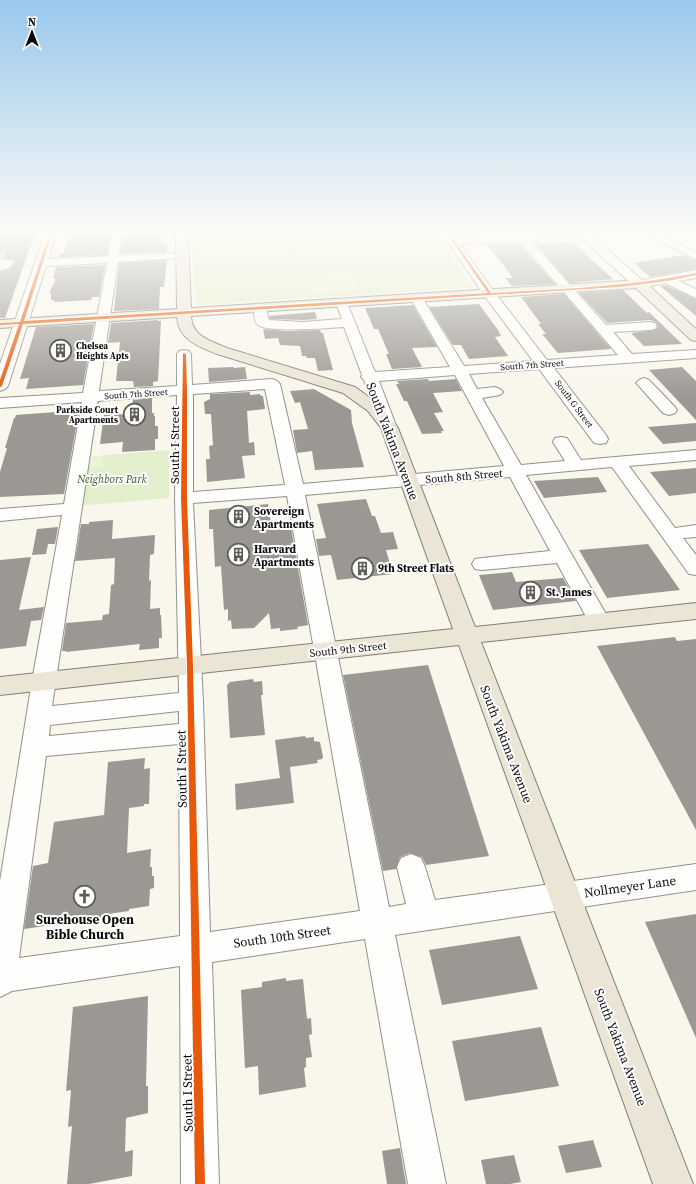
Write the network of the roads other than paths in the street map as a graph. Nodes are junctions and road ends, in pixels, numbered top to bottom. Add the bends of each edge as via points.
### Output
1 (33, 289) edge
2 (108, 289) edge
3 (183, 289) edge
4 (487, 289) edge
5 (562, 289) edge
6 (566, 289) edge
7 (645, 289) edge
8 (687, 289) edge
9 (490, 294) junction
10 (696, 294) edge
11 (417, 299) junction
12 (342, 303) junction
13 (260, 308) junction
14 (184, 313) junction
15 (103, 318) junction
16 (21, 323) junction
17 (348, 323) junction
18 (0, 324) edge
19 (650, 326) dead end
20 (602, 329) junction
21 (696, 336) edge
22 (184, 354) dead end
23 (696, 354) edge
24 (628, 358) junction
25 (4, 363) edge
26 (544, 364) junction
27 (459, 370) junction
28 (368, 376) junction
29 (644, 382) dead end
30 (0, 386) edge
31 (185, 390) junction
32 (495, 392) dead end
33 (472, 394) junction
34 (90, 397) junction
35 (0, 403) edge
36 (669, 410) dead end
37 (389, 428) junction
38 (600, 438) dead end
39 (561, 442) dead end
40 (696, 455) edge
41 (617, 462) junction
42 (577, 466) junction
43 (515, 471) junction
44 (408, 480) junction
45 (295, 490) junction
46 (184, 498) junction
47 (72, 509) junction
48 (0, 515) edge
49 (696, 531) edge
50 (670, 534) junction
51 (563, 556) junction
52 (482, 564) dead end
53 (696, 569) edge
54 (696, 611) edge
55 (599, 621) junction
56 (467, 636) junction
57 (325, 651) junction
58 (190, 666) junction
59 (44, 682) junction
60 (0, 686) edge
61 (191, 701) junction
62 (39, 717) junction
63 (192, 733) junction
64 (35, 747) junction
65 (411, 867) dead end
66 (696, 877) edge
67 (564, 896) junction
68 (424, 916) junction
69 (377, 923) junction
70 (195, 949) junction
71 (0, 977) edge
72 (0, 980) edge
73 (200, 1184) edge
74 (427, 1184) edge
75 (673, 1184) edge

1 - 16 street
2 - 15 street
3 - 14 main road
4 - 9 street, South G Street
5 - 9 main road
6 - 20 street
7 - 21 main road
8 - 10 street
9 - 11 main road
9 - 26 street, South G Street
11 - 12 main road
11 - 27 street
12 - 13 main road
12 - 17 street, South Yakima Avenue
13 - 14 main road
13 - 17 street via 262,322 266,324 303,326
14 - 15 main road
14 - 37 main road via 185,326 206,344 349,390 374,408
15 - 16 main road
15 - 34 street
16 - 18 main road
16 - 25 street
17 - 28 street, South Yakima Avenue
19 - 20 street
20 - 24 street
22 - 31 street, South I Street
23 - 24 street, South 7th Street
24 - 26 street, South 7th Street
25 - 30 street
26 - 27 street, South 7th Street
26 - 38 street, South G Street
27 - 28 street, South 7th Street
27 - 33 street
28 - 37 street, South Yakima Avenue
29 - 36 street
31 - 34 street, South 7th Street
31 - 45 street, South 7th Street via 272,384
31 - 46 street, South I Street
32 - 33 street
33 - 43 street
34 - 35 street, South 7th Street
34 - 47 street
37 - 44 main road, South Yakima Avenue
39 - 42 street
40 - 41 street, South 8th Street
41 - 42 street, South 8th Street
41 - 50 street
42 - 43 street, South 8th Street
43 - 44 street, South 8th Street
43 - 51 street
44 - 45 street, South 8th Street
44 - 56 main road, South Yakima Avenue
45 - 46 street, South 8th Street
45 - 57 street
46 - 58 street, South I Street
47 - 48 street
47 - 59 street
49 - 50 street
50 - 53 street
51 - 52 street
51 - 55 street
54 - 55 main road, South 9th Street
55 - 56 main road, South 9th Street
56 - 57 main road, South 9th Street
56 - 67 main road, South Yakima Avenue
57 - 58 main road, South 9th Street
57 - 69 street
58 - 59 main road, South 9th Street
58 - 61 street, South I Street
59 - 60 main road, South 9th Street
59 - 62 street
61 - 62 street
61 - 63 street, South I Street
62 - 64 street
63 - 64 street
63 - 70 street, South I Street
64 - 71 street
65 - 68 street
66 - 67 street, Nollmeyer Lane
67 - 68 street, South 10th Street
67 - 75 main road, South Yakima Avenue
68 - 69 street, South 10th Street
69 - 70 street, South 10th Street
69 - 74 street
70 - 71 street, South 10th Street
70 - 73 street, South I Street
71 - 72 street

